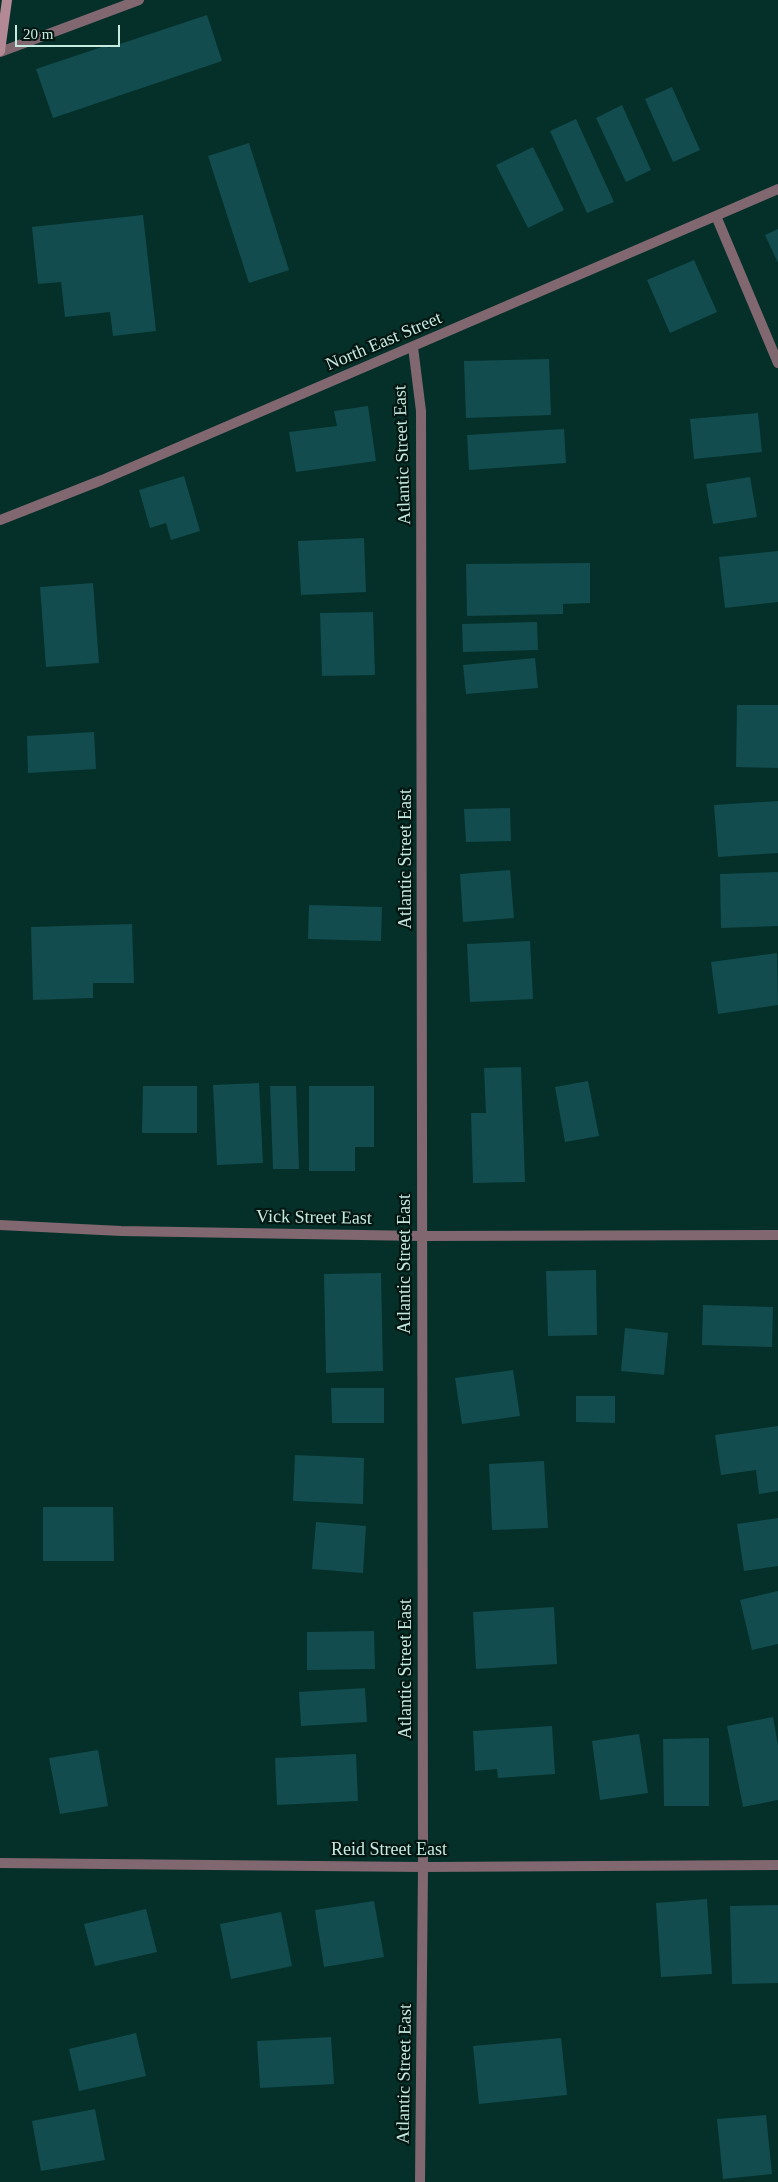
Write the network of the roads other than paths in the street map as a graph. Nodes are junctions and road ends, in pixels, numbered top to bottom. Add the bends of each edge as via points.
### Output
1 (7, 0) edge
2 (139, 0) edge
3 (0, 51) edge
4 (778, 189) edge
5 (716, 216) junction
6 (413, 347) junction
7 (778, 362) edge
8 (0, 520) edge
9 (0, 1225) edge
10 (778, 1235) edge
11 (421, 1236) junction
12 (0, 1863) edge
13 (778, 1865) edge
14 (423, 1866) junction
15 (420, 2182) edge

1 - 3 main road
2 - 3 street
4 - 5 street, North East Street
5 - 6 street, North East Street
5 - 7 street
6 - 8 street, North East Street via 102,480
6 - 11 street, Atlantic Street East via 422,411
9 - 11 street, Vick Street East via 121,1231
10 - 11 street, Vick Street East
11 - 14 street, Atlantic Street East
12 - 14 street, Reid Street East
13 - 14 street, Reid Street East
14 - 15 street, Atlantic Street East

